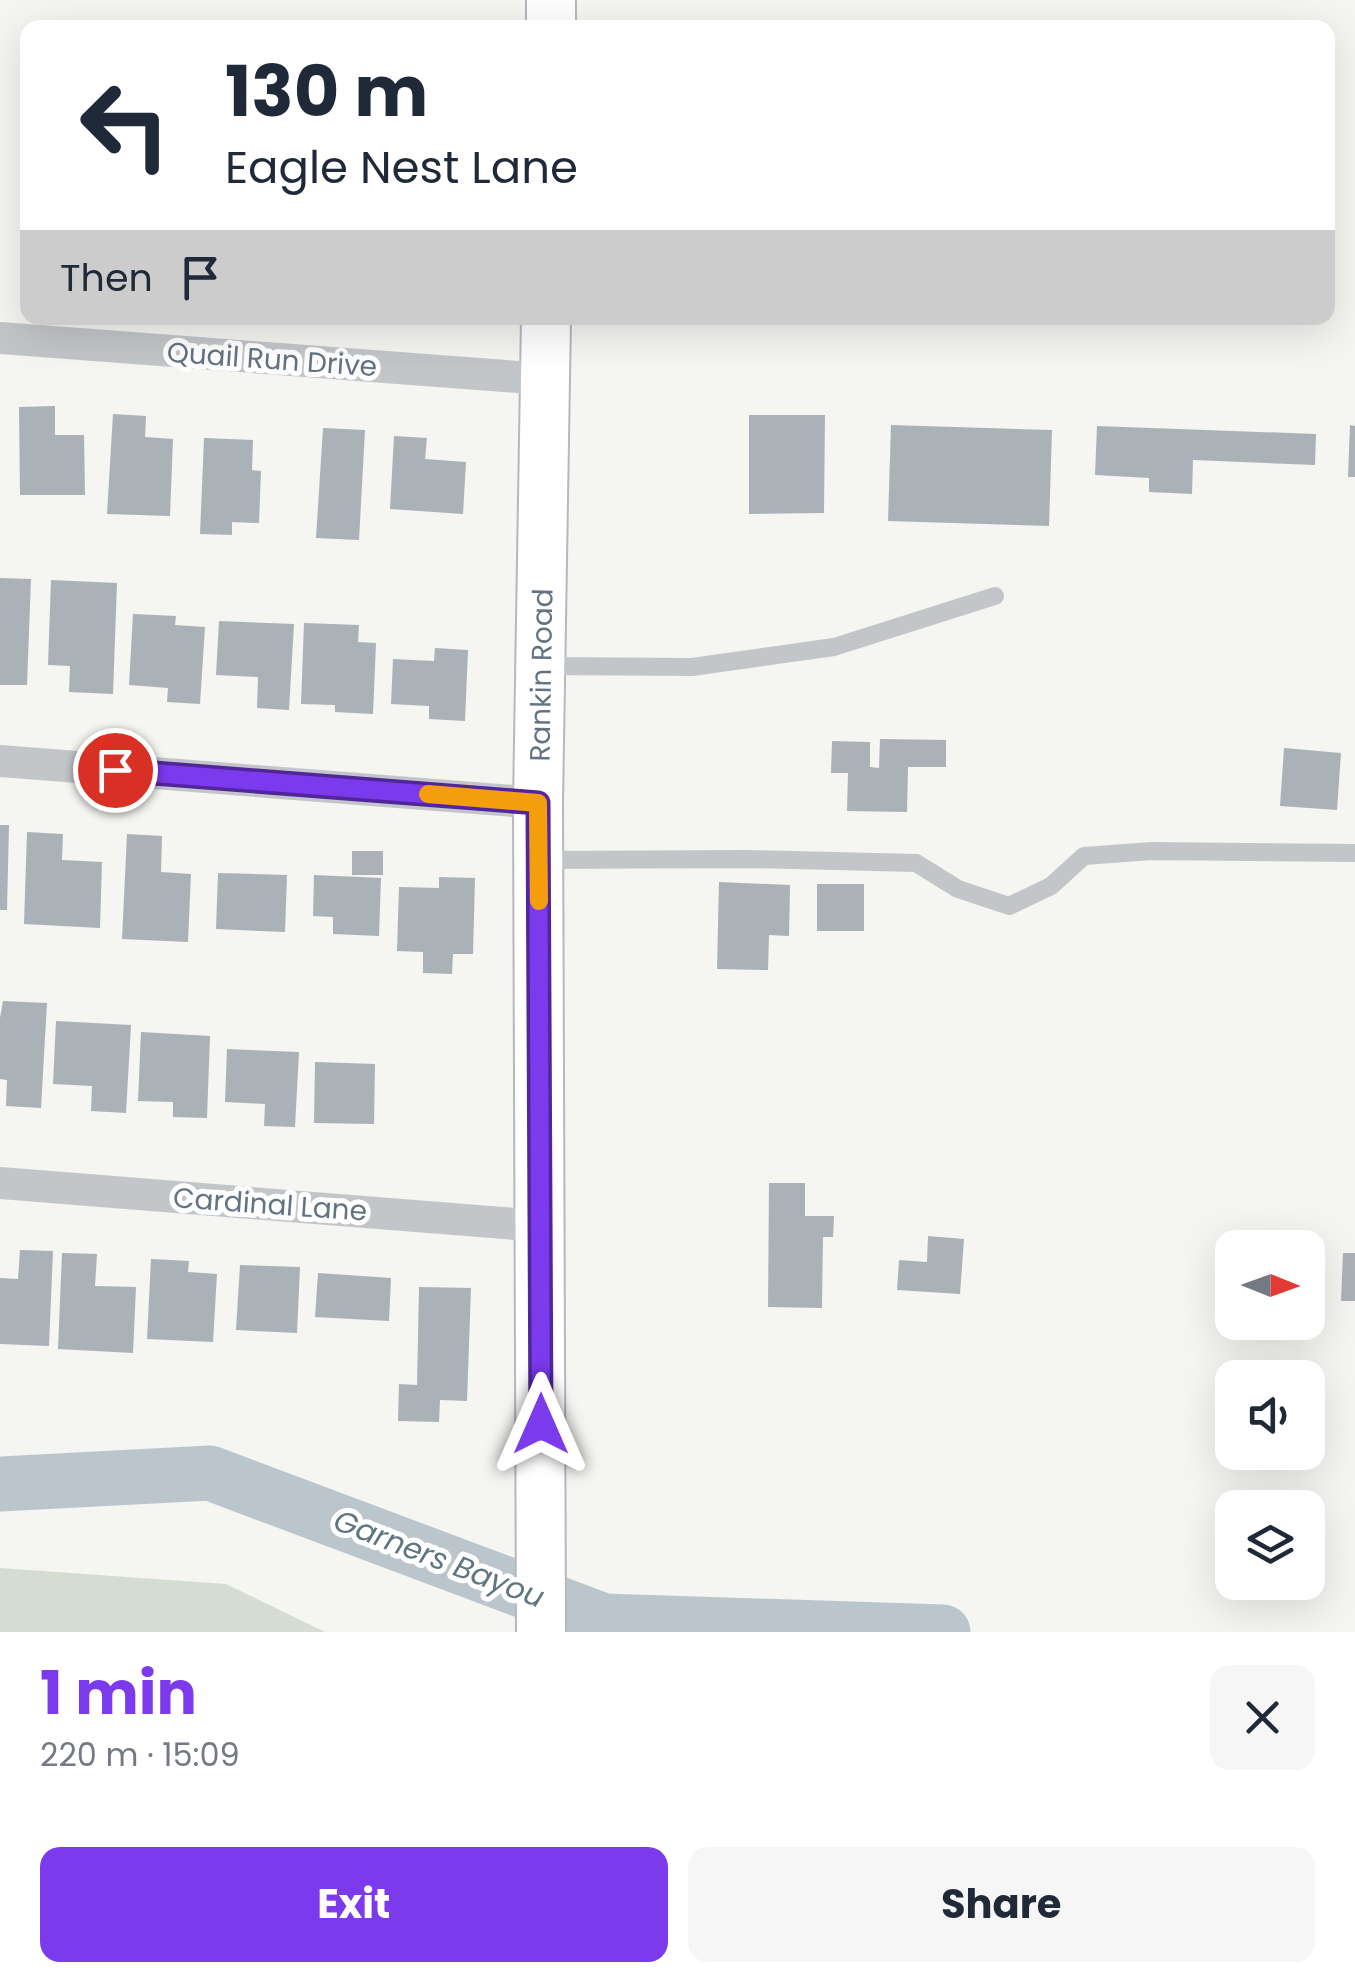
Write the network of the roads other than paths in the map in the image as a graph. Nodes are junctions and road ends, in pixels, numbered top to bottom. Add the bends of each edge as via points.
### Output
1 (546, 325) edge
2 (0, 338) edge
3 (545, 379) junction
4 (995, 596) dead end
5 (542, 666) junction
6 (0, 761) edge
7 (538, 803) junction
8 (1355, 854) edge
9 (539, 860) junction
10 (0, 1183) edge
11 (541, 1226) junction
12 (541, 1632) edge

1 - 3 street, Rankin Road
2 - 3 street, Quail Run Drive
3 - 5 street, Rankin Road
4 - 5 lane via 834,646 692,667
5 - 7 street, Rankin Road
6 - 7 street
7 - 9 street, Rankin Road
8 - 9 lane via 1084,856 1051,886 1008,906 958,889 916,863
9 - 11 street, Rankin Road
10 - 11 street, Cardinal Lane
11 - 12 street, Rankin Road

